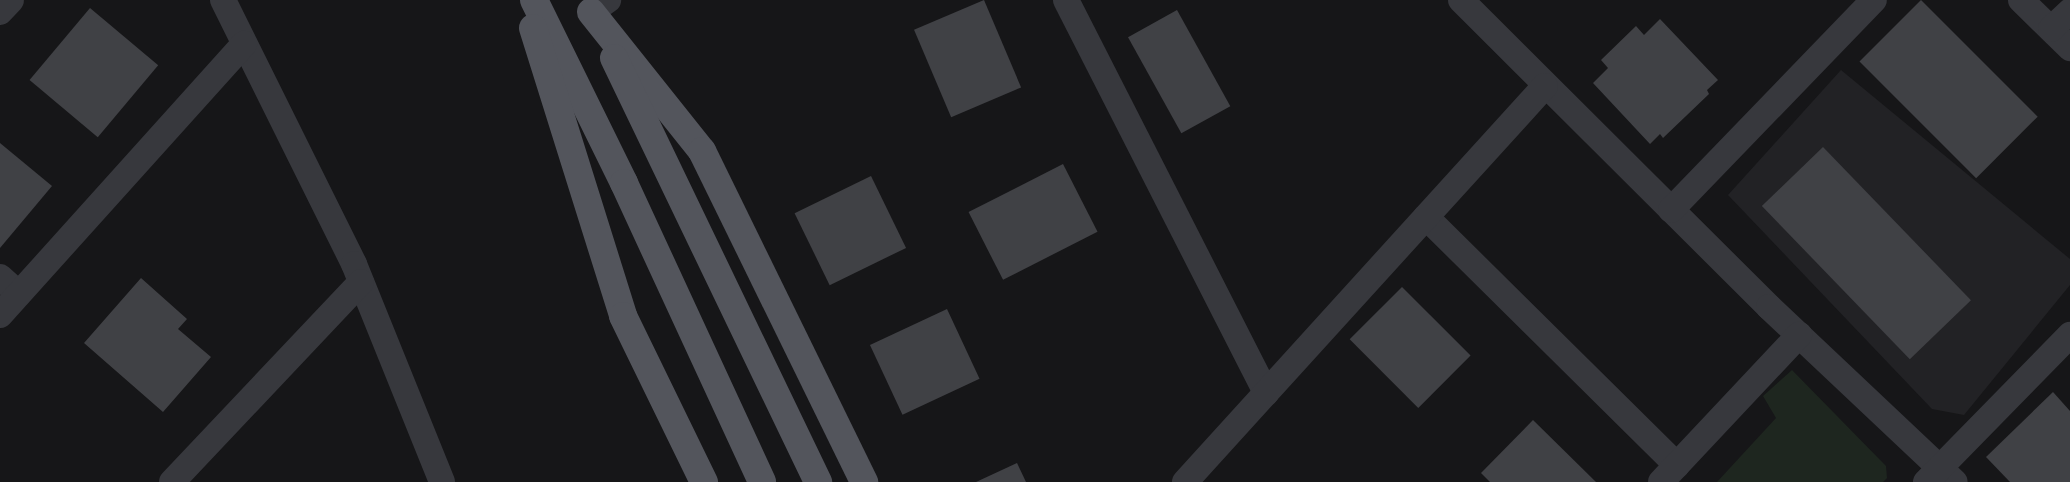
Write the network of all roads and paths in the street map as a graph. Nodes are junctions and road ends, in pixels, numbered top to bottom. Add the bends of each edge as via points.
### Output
1 (11, 0) edge
2 (223, 0) edge
3 (524, 0) edge
4 (534, 0) edge
5 (1066, 0) edge
6 (1461, 0) edge
7 (1874, 0) edge
8 (2021, 0) edge
9 (595, 4) edge
10 (2070, 10) edge
11 (0, 12) edge
12 (2051, 29) junction
13 (244, 44) junction
14 (2070, 48) edge
15 (1545, 86) junction
16 (1671, 210) junction
17 (1426, 217) junction
18 (361, 282) junction
19 (9, 286) edge
20 (0, 315) edge
21 (2070, 334) edge
22 (1799, 335) junction
23 (1266, 393) junction
24 (1669, 473) edge
25 (1940, 477) edge
26 (172, 482) edge
27 (442, 482) edge
28 (704, 482) edge
29 (762, 482) edge
30 (818, 482) edge
31 (864, 482) edge
32 (1185, 482) edge

1 - 11 street
2 - 13 street
3 - 28 main road via 623,316
4 - 29 main road via 624,183
5 - 23 street
6 - 15 street
7 - 16 street
8 - 12 street
9 - 30 main road
9 - 31 main road via 702,152
10 - 12 street
12 - 14 street
13 - 18 street
13 - 19 street
15 - 16 street
15 - 17 street
16 - 22 street
17 - 23 street
17 - 24 street
18 - 26 street
18 - 27 street
19 - 20 street
21 - 25 street
22 - 24 street
22 - 25 street
23 - 32 street

